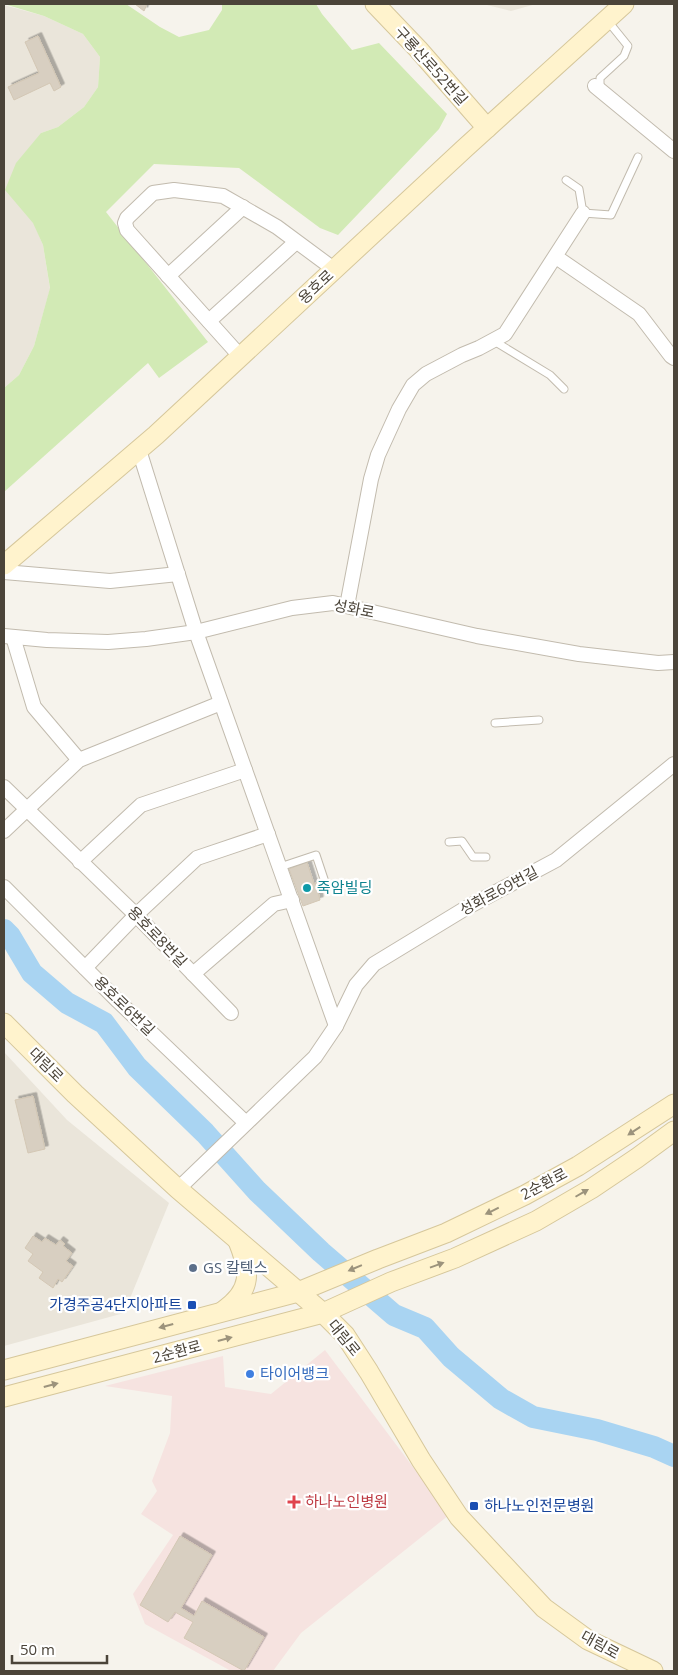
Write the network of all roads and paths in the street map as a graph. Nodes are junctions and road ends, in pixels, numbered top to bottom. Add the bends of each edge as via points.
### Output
1 (375, 4) edge
2 (624, 4) edge
3 (606, 20) junction
4 (598, 88) joint
5 (487, 128) junction
6 (674, 151) edge
7 (638, 157) dead end
8 (566, 180) dead end
9 (243, 207) junction
10 (584, 213) junction
11 (296, 242) junction
12 (556, 256) junction
13 (334, 270) junction
14 (168, 276) junction
15 (209, 321) junction
16 (494, 341) junction
17 (240, 356) junction
18 (674, 358) edge
19 (564, 389) dead end
20 (138, 450) junction
21 (4, 565) edge
22 (4, 572) edge
23 (178, 574) junction
24 (346, 606) junction
25 (196, 632) junction
26 (9, 636) edge
27 (674, 662) edge
28 (221, 702) junction
29 (539, 720) dead end
30 (495, 723) dead end
31 (79, 760) junction
32 (674, 764) edge
33 (245, 770) junction
34 (4, 787) edge
35 (26, 810) junction
36 (4, 831) edge
37 (268, 834) junction
38 (449, 842) dead end
39 (486, 857) dead end
40 (80, 862) junction
41 (280, 867) junction
42 (325, 882) dead end
43 (4, 887) edge
44 (292, 900) junction
45 (136, 915) junction
46 (85, 968) junction
47 (193, 974) junction
48 (231, 1014) dead end
49 (4, 1023) edge
50 (336, 1026) junction
51 (674, 1104) edge
52 (246, 1124) junction
53 (674, 1131) edge
54 (178, 1189) junction
55 (236, 1238) junction
56 (298, 1292) junction
57 (221, 1312) junction
58 (323, 1313) junction
59 (4, 1370) edge
60 (4, 1397) edge
61 (653, 1671) edge

1 - 5 street, 구룡산로52번길
2 - 3 street, 용호로
3 - 4 lane via 628,46 624,56 600,78
3 - 5 street, 용호로
4 - 6 street
5 - 13 street, 용호로
7 - 10 lane via 611,215
8 - 10 lane via 579,189
9 - 11 street
9 - 14 street
9 - 14 street via 223,196 174,190 153,193 125,223 127,230
10 - 12 street
11 - 13 street
11 - 15 street
12 - 16 street via 505,334
12 - 18 street via 639,314
13 - 17 street, 용호로
14 - 15 street
15 - 17 street
16 - 19 lane via 550,375
16 - 24 street via 426,374 413,386 399,409 378,455
17 - 20 street, 용호로
20 - 21 street, 용호로
20 - 23 street
22 - 23 street via 110,581
23 - 25 street
24 - 25 street, 성화로 via 332,603 292,608
24 - 27 street, 성화로 via 477,636 579,654 658,664
25 - 26 street, 성화로 via 108,642
25 - 28 street
26 - 31 street via 34,707
28 - 31 street
28 - 33 street
29 - 30 lane
31 - 35 street
32 - 50 street, 성화로69번길 via 556,860 466,908 374,964 356,985
33 - 37 street
33 - 40 street via 141,805
34 - 35 street, 용호로8번길
35 - 36 street
35 - 40 street, 용호로8번길
37 - 41 street
37 - 45 street via 197,858
38 - 39 lane via 462,841 473,857
40 - 45 street, 용호로8번길
41 - 42 lane via 316,855
41 - 44 street
43 - 46 street, 용호로6번길
44 - 47 street via 274,904
44 - 50 street
45 - 46 street
45 - 47 street, 용호로8번길
46 - 52 street, 용호로6번길
47 - 48 street, 용호로8번길
49 - 54 street, 대림로
50 - 52 street, 성화로69번길 via 315,1057
51 -> 56 street, 2순환로 via 610,1147 525,1196 446,1233
52 - 54 street, 성화로69번길
58 -> 53 street, 2순환로 via 536,1221 599,1184
54 - 55 street, 대림로
55 - 56 street, 대림로
55 - 57 street via 246,1264 246,1284 236,1301
56 - 57 street, 2순환로
56 - 58 street, 대림로
57 -> 59 street, 2순환로
60 -> 58 street, 2순환로
58 - 61 street, 대림로 via 350,1342 459,1517 544,1608 588,1640

